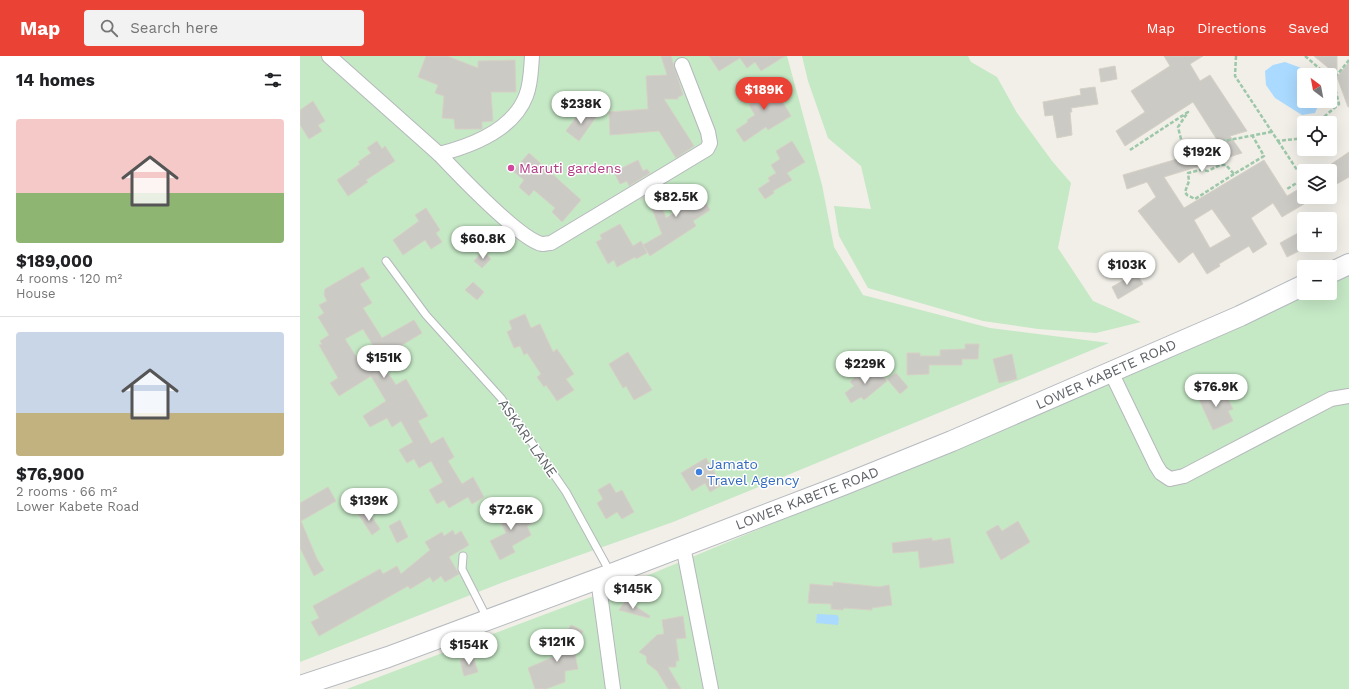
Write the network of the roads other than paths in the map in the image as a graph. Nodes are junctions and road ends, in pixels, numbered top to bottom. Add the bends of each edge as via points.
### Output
1 (329, 56) edge
2 (532, 56) edge
3 (682, 65) dead end
4 (439, 154) junction
5 (386, 261) dead end
6 (1349, 264) edge
7 (1337, 270) edge
8 (1297, 288) edge
9 (1111, 372) junction
10 (1349, 396) edge
11 (683, 546) junction
12 (463, 556) dead end
13 (604, 576) junction
14 (487, 619) junction
15 (300, 686) edge
16 (612, 689) edge
17 (711, 689) edge

1 - 4 street
2 - 4 street via 528,90 517,112 479,141
3 - 4 street via 708,132 710,143 707,149 551,243 542,244 527,236 486,201
5 - 13 lane, ASKARI LANE via 426,315 501,398 566,492
6 - 7 main road
8 - 9 main road, LOWER KABETE ROAD
9 - 10 street via 1156,465 1161,473 1170,479 1184,476 1331,399
9 - 11 main road, LOWER KABETE ROAD via 952,441
11 - 13 main road, LOWER KABETE ROAD
11 - 17 street
12 - 14 lane via 462,569
13 - 14 main road, LOWER KABETE ROAD
13 - 16 street
14 - 15 main road, LOWER KABETE ROAD

